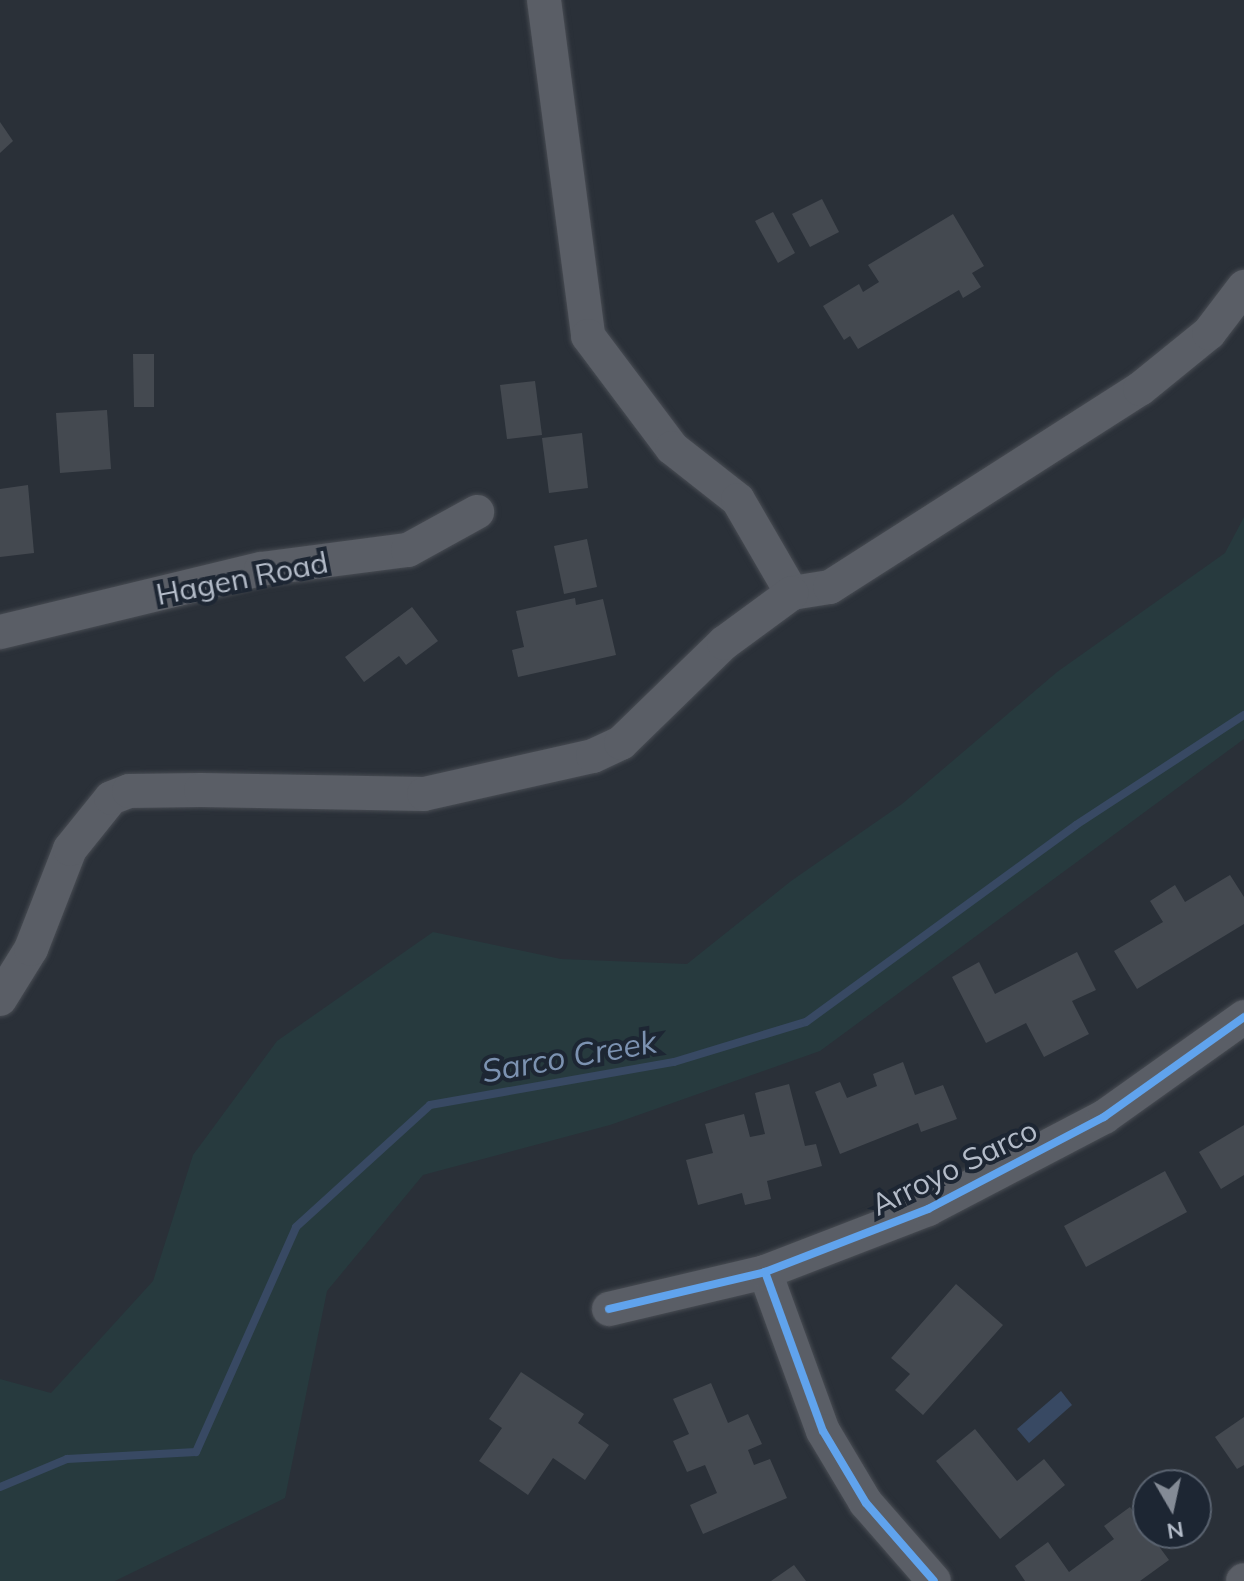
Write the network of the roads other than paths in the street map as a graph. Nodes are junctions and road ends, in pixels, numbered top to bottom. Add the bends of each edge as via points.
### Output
1 (544, 0) edge
2 (1244, 287) edge
3 (477, 512) dead end
4 (792, 593) junction
5 (0, 632) edge
6 (0, 999) edge
7 (1244, 1017) edge
8 (765, 1272) junction
9 (609, 1309) dead end
10 (934, 1581) edge

1 - 4 street via 588,336 672,448 738,500
2 - 4 street via 1209,333 1140,389 830,587
3 - 5 street, Hagen Road via 408,550 261,569
4 - 6 street via 724,643 621,743 593,756 424,794 201,790 129,791 111,798 70,849 31,949
7 - 8 street, Arroyo Sarco via 1104,1117 1018,1166 853,1242
8 - 9 street, Arroyo Sarco
8 - 10 street via 798,1375 830,1445 866,1503

